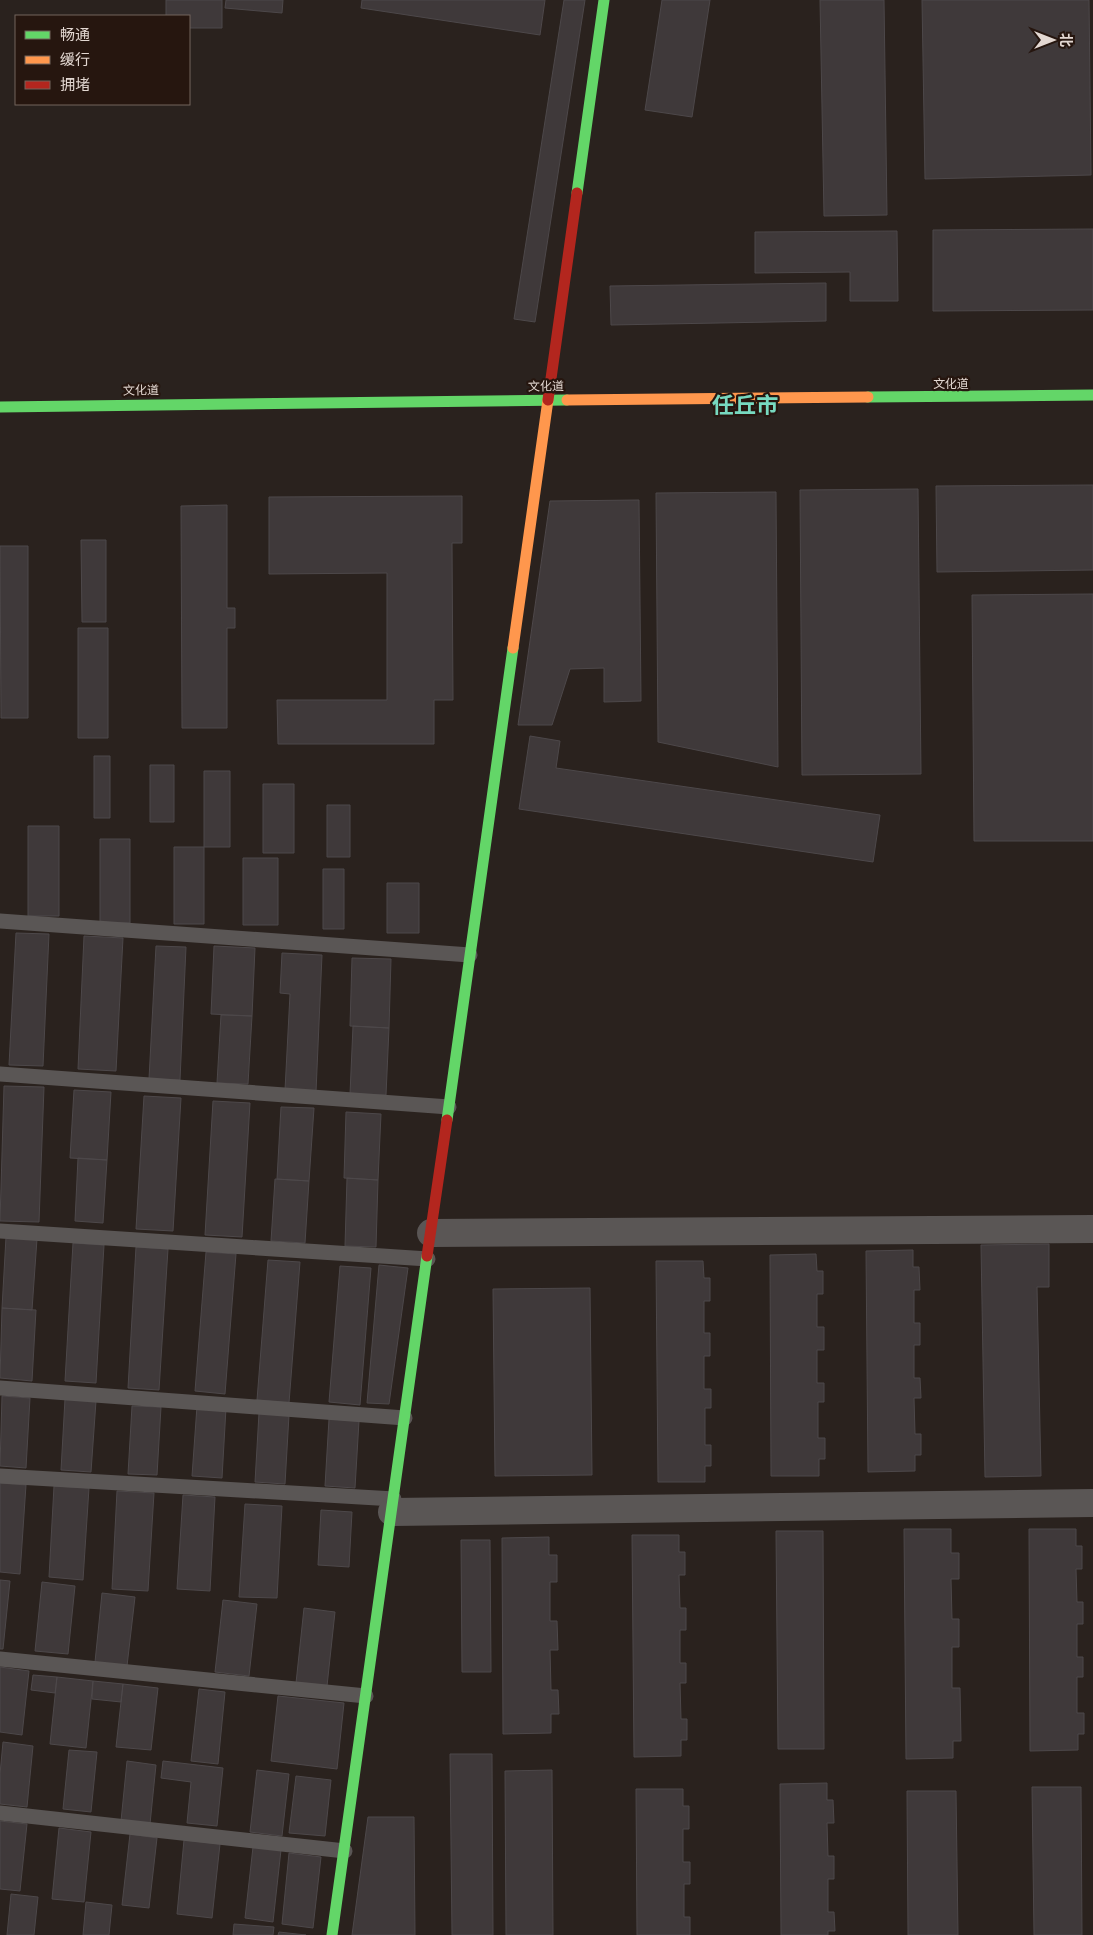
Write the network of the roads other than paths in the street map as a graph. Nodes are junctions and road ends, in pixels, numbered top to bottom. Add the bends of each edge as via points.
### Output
1 (604, 0) edge
2 (1093, 395) edge
3 (548, 400) junction
4 (0, 407) edge
5 (0, 921) edge
6 (470, 955) junction
7 (0, 1074) edge
8 (449, 1107) junction
9 (1093, 1229) edge
10 (0, 1230) edge
11 (430, 1246) junction
12 (0, 1388) edge
13 (405, 1418) junction
14 (0, 1476) edge
15 (1093, 1503) edge
16 (393, 1506) junction
17 (0, 1659) edge
18 (366, 1696) junction
19 (0, 1813) edge
20 (345, 1851) junction
21 (332, 1935) edge

1 - 3 street
2 - 3 street, 文化道
3 - 4 street, 文化道
3 - 6 street
5 - 6 lane
6 - 8 street
7 - 8 lane
8 - 11 street
9 - 11 street
10 - 11 lane
11 - 13 street
12 - 13 lane
13 - 16 street
14 - 16 lane
15 - 16 street
16 - 18 street
17 - 18 lane
18 - 20 street
19 - 20 lane
20 - 21 street

